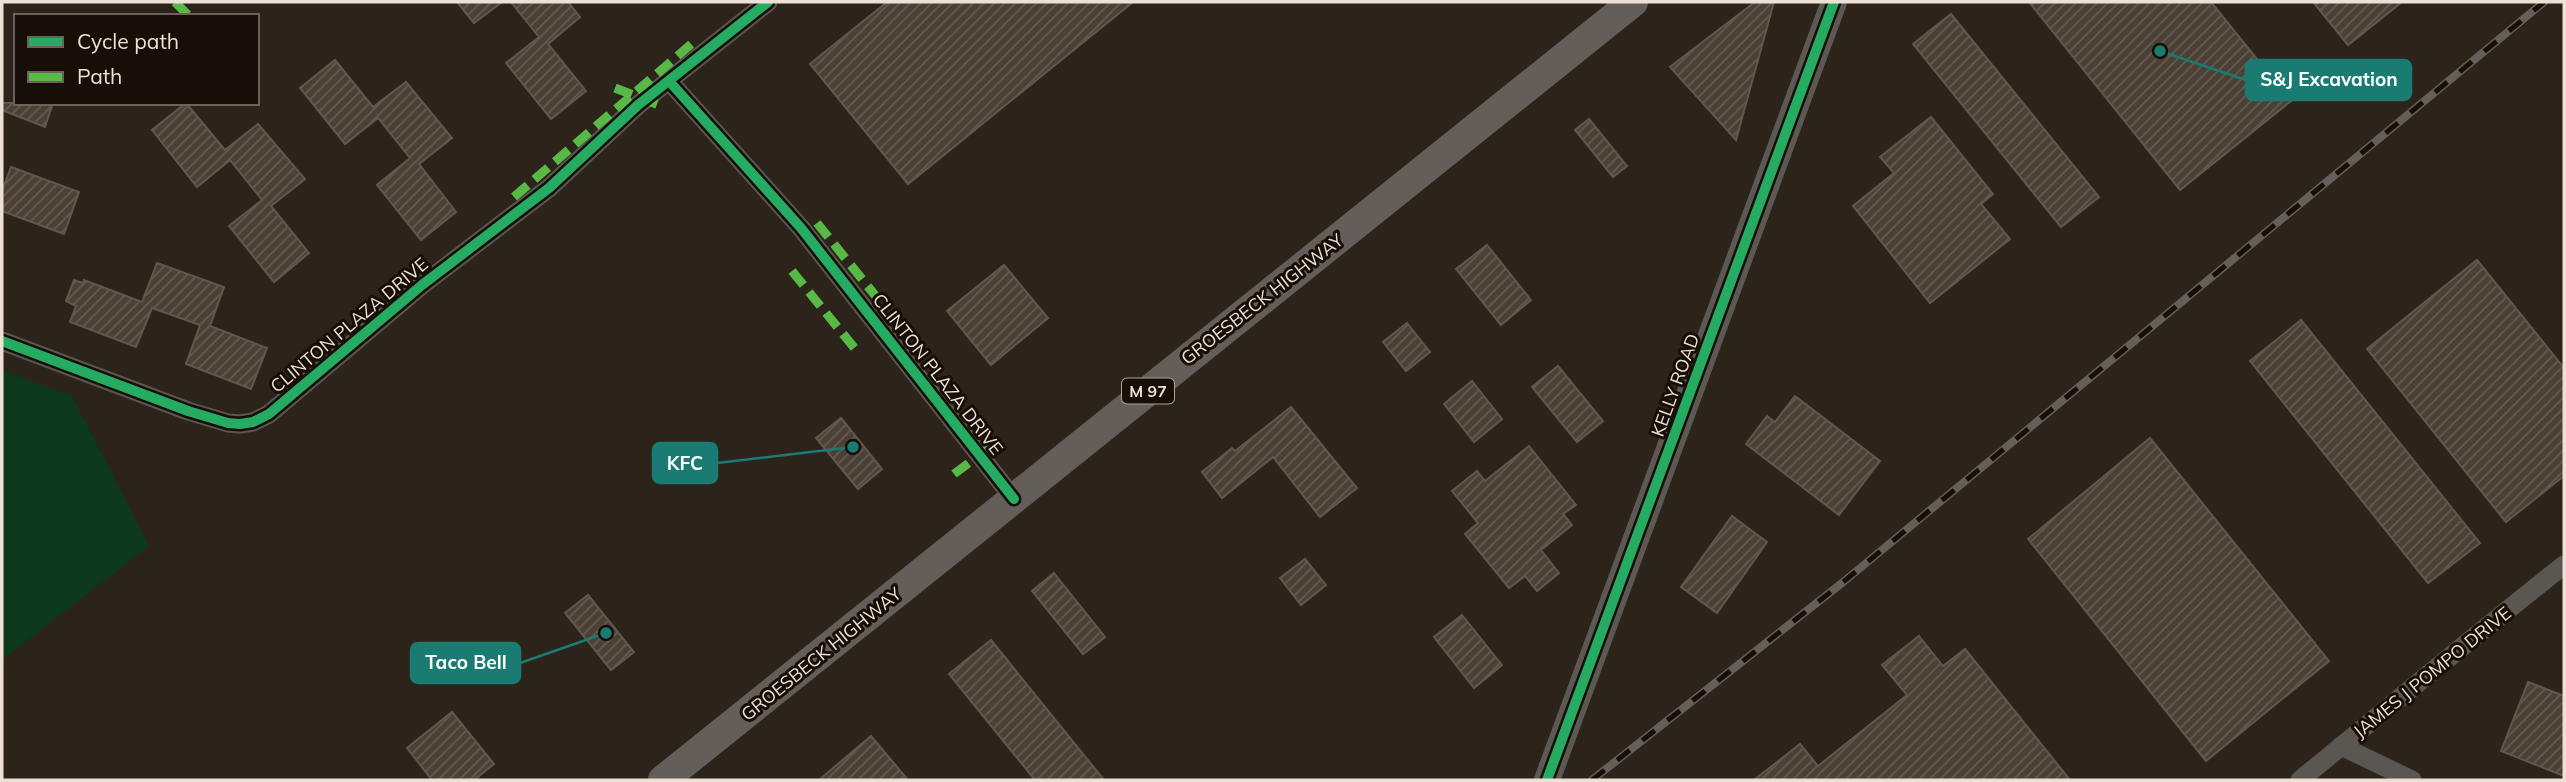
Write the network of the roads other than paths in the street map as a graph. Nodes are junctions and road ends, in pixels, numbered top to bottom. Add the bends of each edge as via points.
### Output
1 (768, 2) edge
2 (1633, 2) edge
3 (1834, 2) edge
4 (669, 81) junction
5 (2, 341) edge
6 (1014, 499) junction
7 (2564, 565) edge
8 (2341, 746) junction
9 (663, 780) edge
10 (1547, 780) edge
11 (2300, 780) edge
12 (2412, 780) edge

1 - 4 street, CLINTON PLAZA DRIVE
2 - 6 main road, GROESBECK HIGHWAY / M 97
3 - 10 street, KELLY ROAD
4 - 5 street, CLINTON PLAZA DRIVE via 548,188 411,294 269,414 253,422 228,423 188,411
4 - 6 street, CLINTON PLAZA DRIVE via 801,228
6 - 9 main road, GROESBECK HIGHWAY / M 97
7 - 8 street, JAMES J POMPO DRIVE
8 - 11 street, JAMES J POMPO DRIVE
8 - 12 street

